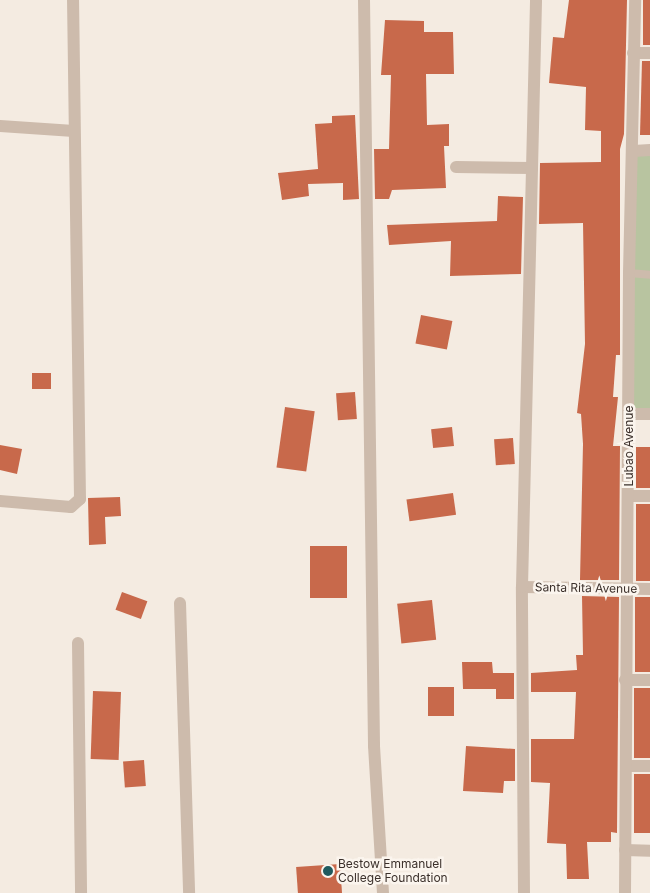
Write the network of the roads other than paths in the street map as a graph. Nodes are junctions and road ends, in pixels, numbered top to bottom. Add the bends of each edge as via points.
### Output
1 (73, 0) edge
2 (364, 0) edge
3 (536, 0) edge
4 (635, 0) edge
5 (633, 53) junction
6 (650, 53) edge
7 (0, 126) edge
8 (74, 132) junction
9 (650, 150) edge
10 (634, 151) junction
11 (456, 167) dead end
12 (532, 168) junction
13 (629, 273) junction
14 (650, 275) edge
15 (629, 414) junction
16 (650, 414) edge
17 (629, 496) junction
18 (650, 496) edge
19 (0, 501) edge
20 (522, 587) junction
21 (630, 589) junction
22 (650, 589) edge
23 (180, 604) dead end
24 (78, 643) dead end
25 (625, 680) junction
26 (650, 680) edge
27 (626, 766) junction
28 (650, 766) edge
29 (625, 850) junction
30 (650, 851) edge
31 (81, 893) edge
32 (189, 893) edge
33 (383, 893) edge
34 (524, 893) edge
35 (626, 893) edge

1 - 8 street
2 - 33 street via 374,746
3 - 12 street
4 - 5 street, Lubao Avenue
5 - 6 street
5 - 10 street, Lubao Avenue
7 - 8 street
8 - 19 street via 80,499 71,507
9 - 10 street
10 - 13 street, Lubao Avenue
11 - 12 street
12 - 20 street
13 - 14 lane
13 - 15 street, Lubao Avenue
15 - 16 street
15 - 17 street, Lubao Avenue
17 - 18 street
17 - 21 street, Lubao Avenue
20 - 21 street, Santa Rita Avenue
20 - 34 street
21 - 22 street, Santa Rita Avenue
21 - 25 street, Lubao Avenue
23 - 32 street
24 - 31 street
25 - 26 street
25 - 27 street, Lubao Avenue
27 - 28 street
27 - 29 street, Lubao Avenue
29 - 30 street
29 - 35 street, Lubao Avenue

